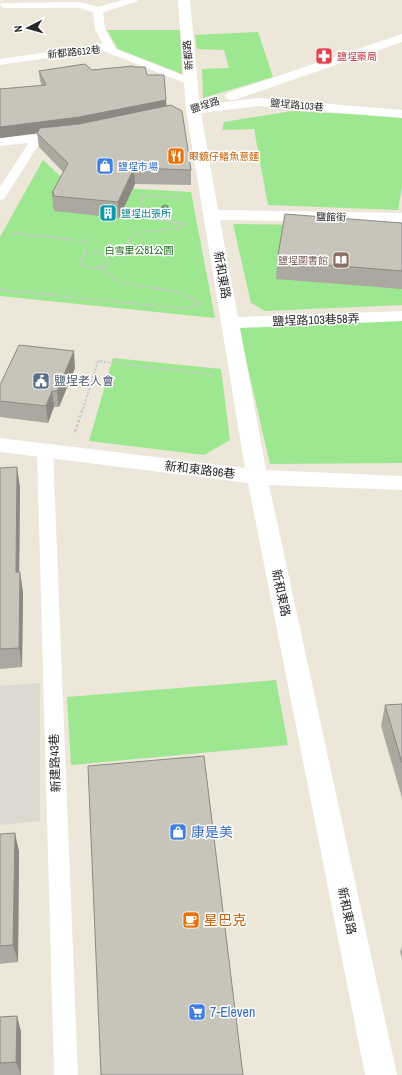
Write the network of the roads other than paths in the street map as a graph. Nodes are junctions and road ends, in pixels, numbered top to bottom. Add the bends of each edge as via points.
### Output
1 (134, 0) edge
2 (184, 0) edge
3 (5, 5) dead end
4 (98, 10) junction
5 (402, 38) edge
6 (112, 51) junction
7 (0, 62) edge
8 (191, 82) junction
9 (187, 111) junction
10 (402, 114) edge
11 (80, 133) edge
12 (37, 138) junction
13 (0, 142) edge
14 (0, 196) edge
15 (211, 215) junction
16 (402, 218) edge
17 (402, 316) edge
18 (230, 323) junction
19 (0, 445) edge
20 (45, 451) junction
21 (257, 477) junction
22 (402, 483) edge
23 (66, 1075) edge
24 (381, 1075) edge

1 - 4 lane
2 - 8 street, 新都路
3 - 4 lane via 79,5
4 - 6 lane via 100,28
5 - 9 street, 鹽埕路
6 - 7 lane, 新都路612巷 via 102,47
6 - 8 lane, 新都路612巷
8 - 9 street, 新都路
9 - 10 street, 鹽埕路103巷 via 258,102
9 - 15 street, 新和東路
11 - 12 street
12 - 13 street
12 - 14 lane
15 - 16 street, 鹽館街
15 - 18 street, 新和東路
17 - 18 street, 鹽埕路103巷58弄
18 - 21 street, 新和東路
19 - 20 street, 新和東路96巷
20 - 21 street, 新和東路96巷
20 - 23 lane, 新建路43巷
21 - 22 street, 新和東路96巷
21 - 24 street, 新和東路

